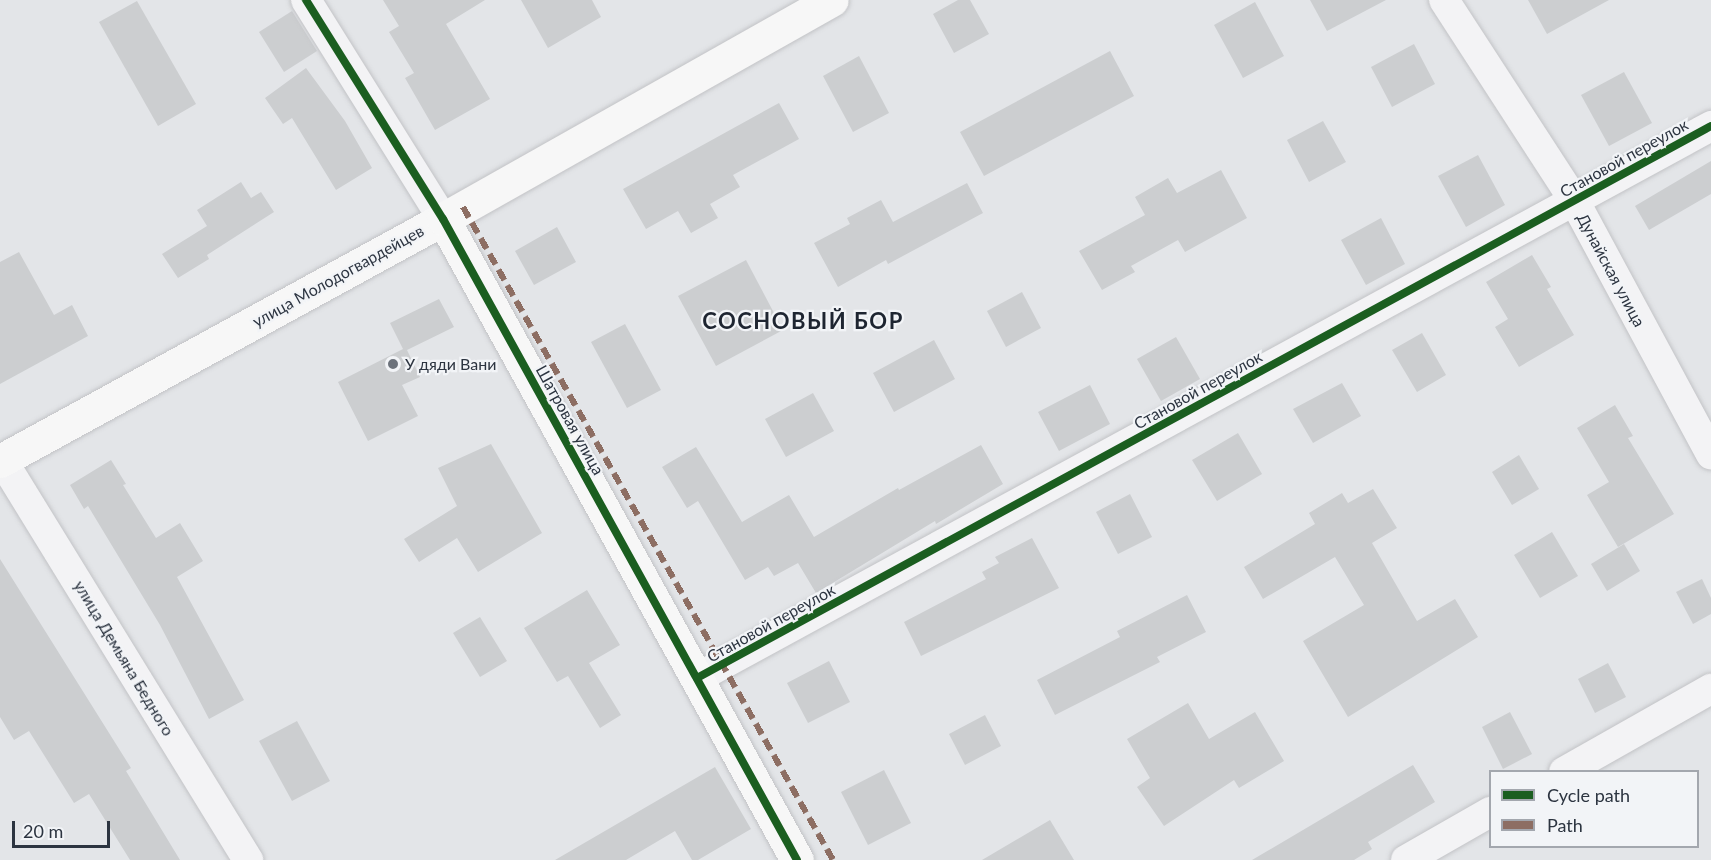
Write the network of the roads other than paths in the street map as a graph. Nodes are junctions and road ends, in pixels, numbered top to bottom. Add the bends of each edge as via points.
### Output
1 (306, 0) edge
2 (831, 0) edge
3 (1444, 0) edge
4 (1711, 126) edge
5 (1574, 200) junction
6 (443, 219) junction
7 (1711, 454) edge
8 (1, 459) edge
9 (697, 678) junction
10 (1711, 689) edge
11 (1566, 770) edge
12 (1489, 813) edge
13 (248, 860) edge
14 (797, 860) edge
15 (1406, 860) edge

1 - 6 street, Шатровая улица
2 - 6 street, улица Молодогвардейцев
3 - 5 street, Дунайская улица
4 - 5 street, Становой переулок
5 - 7 street, Дунайская улица
5 - 9 street, Становой переулок
6 - 8 street, улица Молодогвардейцев
6 - 9 street, Шатровая улица
8 - 13 street, улица Демьяна Бедного
9 - 14 street, Шатровая улица
10 - 11 street
12 - 15 street

